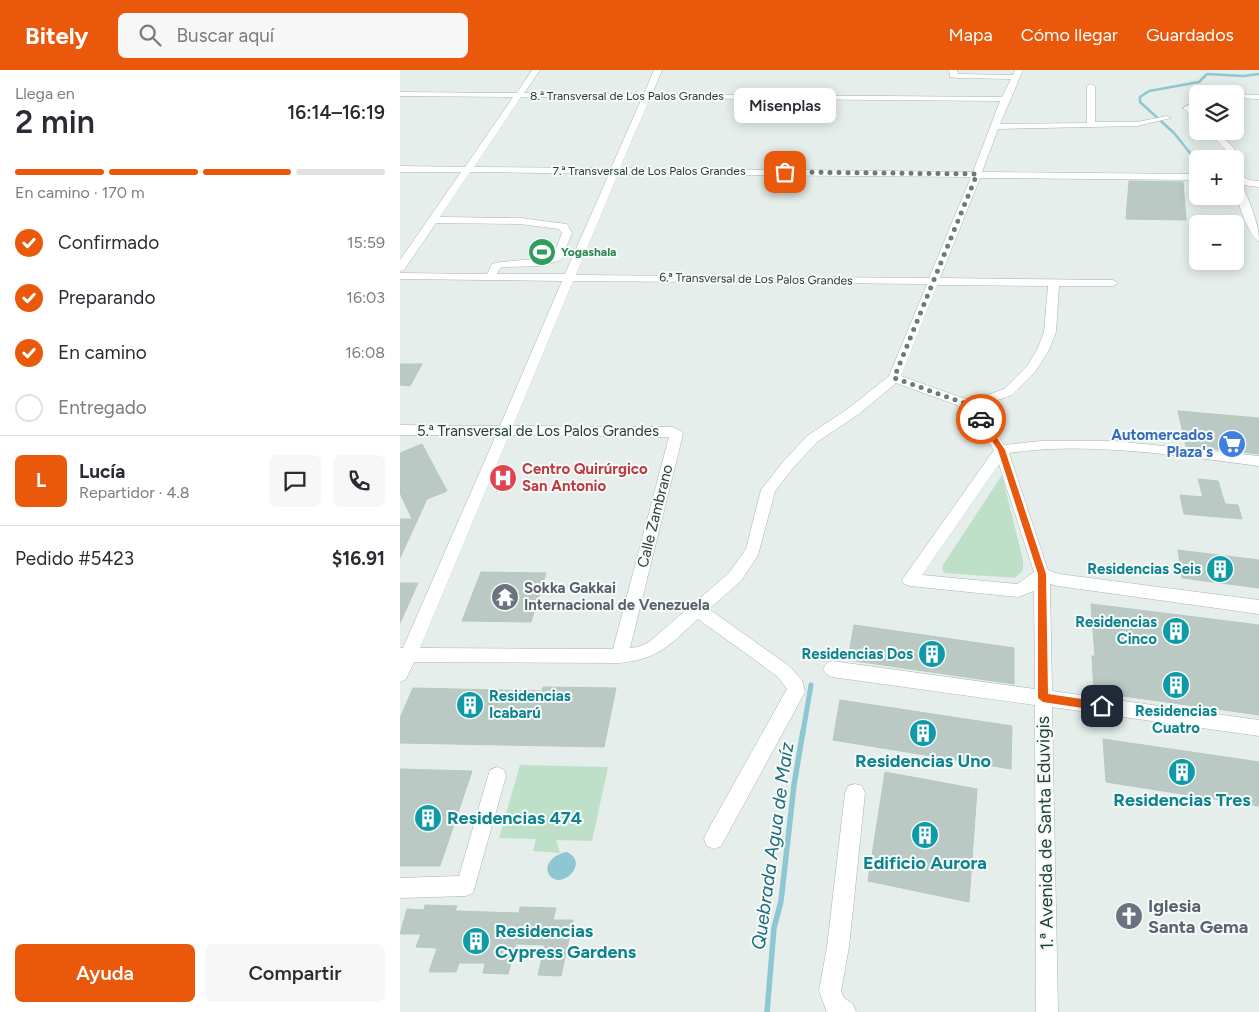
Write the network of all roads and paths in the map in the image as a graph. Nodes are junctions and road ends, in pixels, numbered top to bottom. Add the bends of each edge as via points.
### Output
1 (536, 70) edge
2 (658, 70) edge
3 (953, 70) edge
4 (1018, 73) edge
5 (1090, 86) dead end
6 (400, 94) edge
7 (518, 96) junction
8 (1244, 96) edge
9 (646, 97) junction
10 (1259, 97) edge
11 (1005, 99) junction
12 (1167, 118) dead end
13 (1091, 124) junction
14 (996, 127) junction
15 (1220, 140) edge
16 (1231, 150) edge
17 (400, 169) edge
18 (466, 169) junction
19 (615, 171) junction
20 (977, 174) junction
21 (1189, 177) edge
22 (1244, 181) edge
23 (1259, 184) edge
24 (1244, 196) edge
25 (1254, 219) edge
26 (432, 220) junction
27 (1259, 238) edge
28 (400, 268) edge
29 (400, 276) edge
30 (491, 276) junction
31 (569, 276) junction
32 (933, 282) junction
33 (1113, 282) dead end
34 (1054, 283) junction
35 (894, 378) junction
36 (970, 405) junction
37 (400, 430) edge
38 (506, 432) junction
39 (676, 434) joint
40 (1001, 450) junction
41 (1259, 461) edge
42 (1042, 574) junction
43 (1259, 607) edge
44 (698, 610) junction
45 (404, 655) edge
46 (619, 656) junction
47 (832, 670) dead end
48 (400, 674) edge
49 (1043, 698) junction
50 (1259, 728) edge
51 (497, 776) dead end
52 (855, 792) dead end
53 (714, 839) dead end
54 (400, 888) edge
55 (845, 1012) edge
56 (1047, 1012) edge

1 - 7 street
2 - 9 street
3 - 4 street via 953,75 958,76
4 - 11 street
5 - 13 street
6 - 7 street, 8.ª Transversal de Los Palos Grandes
7 - 9 street, 8.ª Transversal de Los Palos Grandes
7 - 18 street
8 - 10 street
9 - 11 street, 8.ª Transversal de Los Palos Grandes
9 - 19 street
11 - 14 street
12 - 13 street via 1138,124
13 - 14 street
14 - 20 street
15 - 16 street
17 - 18 street, 7.ª Transversal de Los Palos Grandes
18 - 19 street, 7.ª Transversal de Los Palos Grandes
18 - 26 street
19 - 20 street, 7.ª Transversal de Los Palos Grandes
19 - 31 street
20 - 21 street, 7.ª Transversal de Los Palos Grandes
20 - 32 street
22 - 23 street
24 - 25 street
25 - 27 street
26 - 28 street
26 - 30 street via 520,221 563,226 567,234 557,258 540,263 496,266
29 - 30 street, 6.ª Transversal de Los Palos Grandes
30 - 31 street, 6.ª Transversal de Los Palos Grandes
31 - 32 street, 6.ª Transversal de Los Palos Grandes
31 - 38 street
32 - 34 street, 6.ª Transversal de Los Palos Grandes
32 - 35 street
33 - 34 street, 6.ª Transversal de Los Palos Grandes
34 - 36 street via 1050,332 1031,369 1008,392
35 - 36 street
35 - 44 street via 854,411 812,439 788,465 768,490 753,551 735,577
36 - 40 street, 1.ª Avenida de Santa Eduvigis
37 - 38 street, 5.ª Transversal de Los Palos Grandes
38 - 39 street, 5.ª Transversal de Los Palos Grandes
38 - 45 street
39 - 46 street, Calle Zambrano
40 - 41 street via 1088,444 1158,448
40 - 42 street, 1.ª Avenida de Santa Eduvigis
40 - 42 street via 910,580 1018,591 1030,586
42 - 43 street via 1058,580
42 - 49 street, 1.ª Avenida de Santa Eduvigis
44 - 46 street via 655,647 640,654
44 - 53 street via 782,671 796,686 796,692
45 - 46 street
45 - 48 street
47 - 49 street
49 - 50 street
49 - 56 street, 1.ª Avenida de Santa Eduvigis
51 - 54 street via 466,886
52 - 55 street via 830,991 836,1006

